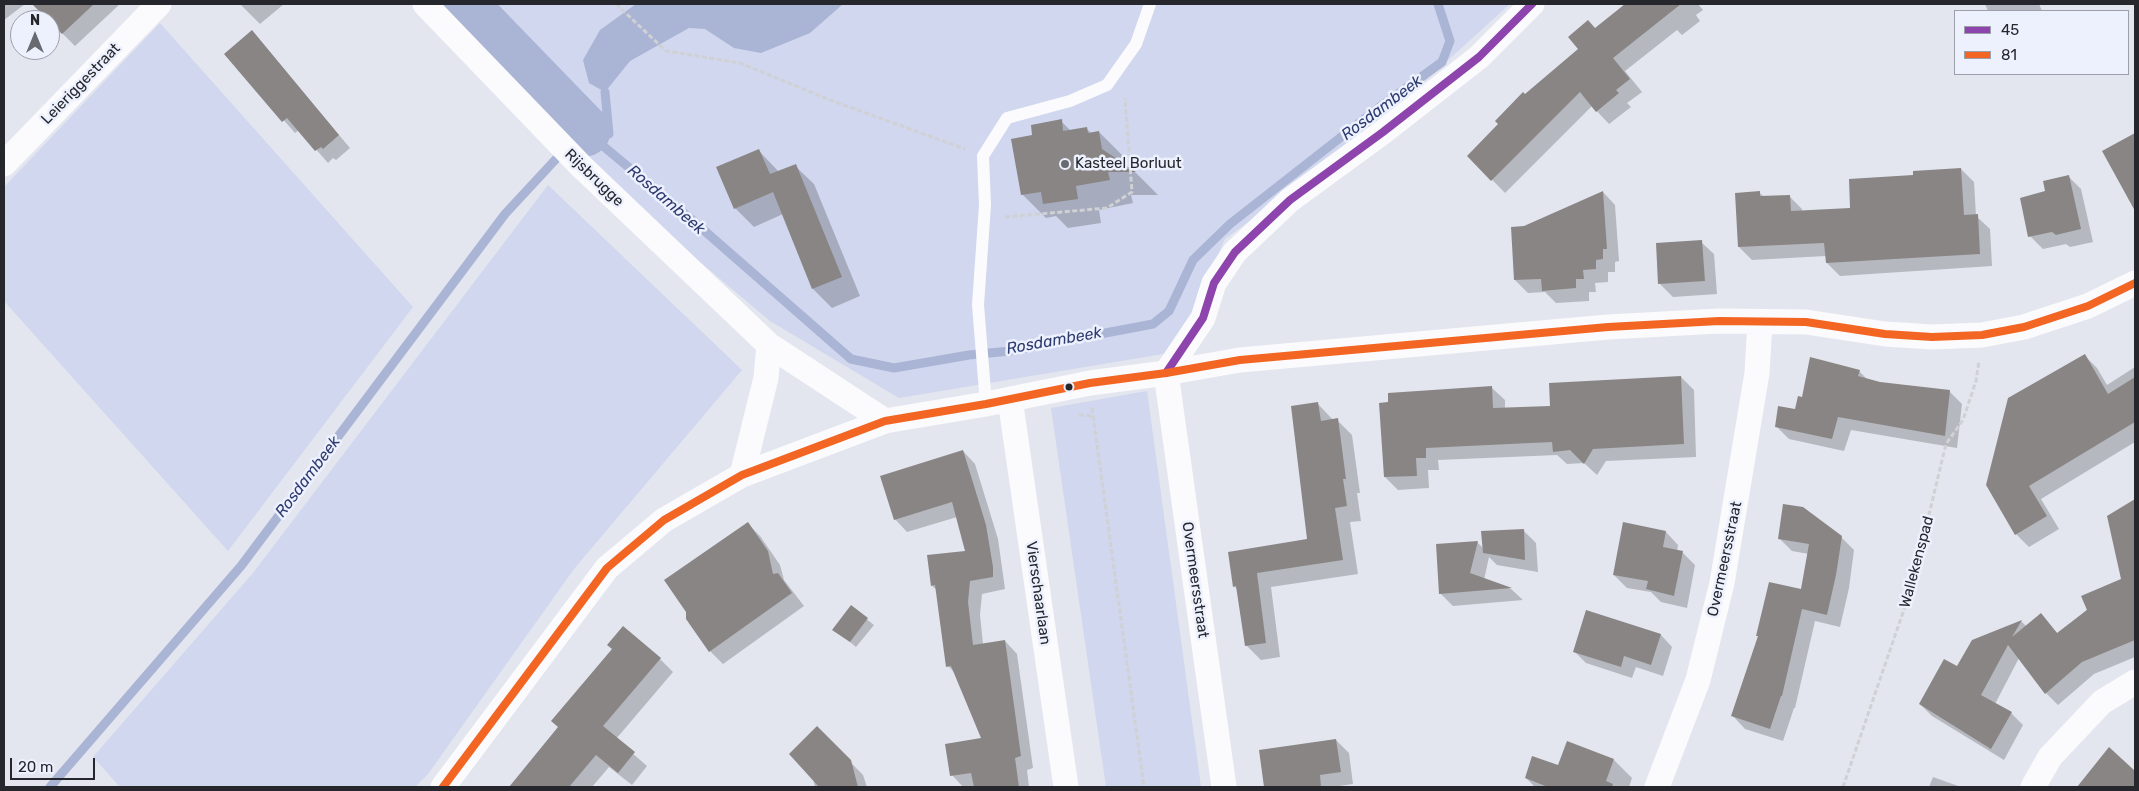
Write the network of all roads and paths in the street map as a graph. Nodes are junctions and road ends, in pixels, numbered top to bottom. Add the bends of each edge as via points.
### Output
1 (159, 4) edge
2 (425, 4) edge
3 (616, 4) edge
4 (1150, 4) edge
5 (1532, 4) edge
6 (1125, 59) junction
7 (983, 156) junction
8 (4, 164) edge
9 (984, 218) junction
10 (2135, 283) edge
11 (1760, 322) junction
12 (1982, 335) junction
13 (769, 345) junction
14 (1166, 374) junction
15 (1090, 383) junction
16 (1010, 398) junction
17 (986, 404) junction
18 (885, 421) junction
19 (742, 475) junction
20 (2135, 682) edge
21 (443, 787) edge
22 (1066, 787) edge
23 (1144, 787) edge
24 (1224, 787) edge
25 (1656, 787) edge
26 (1842, 787) edge
27 (2033, 787) edge

1 - 8 street, Leieriggestraat
2 - 13 street, Rijsbrugge via 582,167
3 - 7 path via 666,51 740,63
4 - 6 lane via 1136,44
5 - 14 street via 1479,58 1290,200 1235,252 1214,283 1203,318
6 - 7 lane via 1107,85 1070,101 1007,118
6 - 9 path via 1124,105 1132,192 1107,208
7 - 9 lane
9 - 17 lane via 978,305
10 - 12 street via 2088,306 2024,327
11 - 12 street via 1806,322 1894,335
11 - 14 street via 1608,327 1420,343 1240,360
11 - 25 street, Overmeersstraat via 1757,374 1722,583 1698,680
12 - 26 path, Wallekenspad via 1976,381 1963,420 1946,444 1911,589
13 - 18 street, Rijsbrugge
13 - 19 street via 766,378
14 - 15 street
14 - 24 street, Overmeersstraat
15 - 16 street
15 - 23 path
16 - 17 street
16 - 22 street, Vierschaarlaan
17 - 18 street
18 - 19 street
19 - 21 street via 664,520 608,568
20 - 27 street via 2102,702 2050,757

